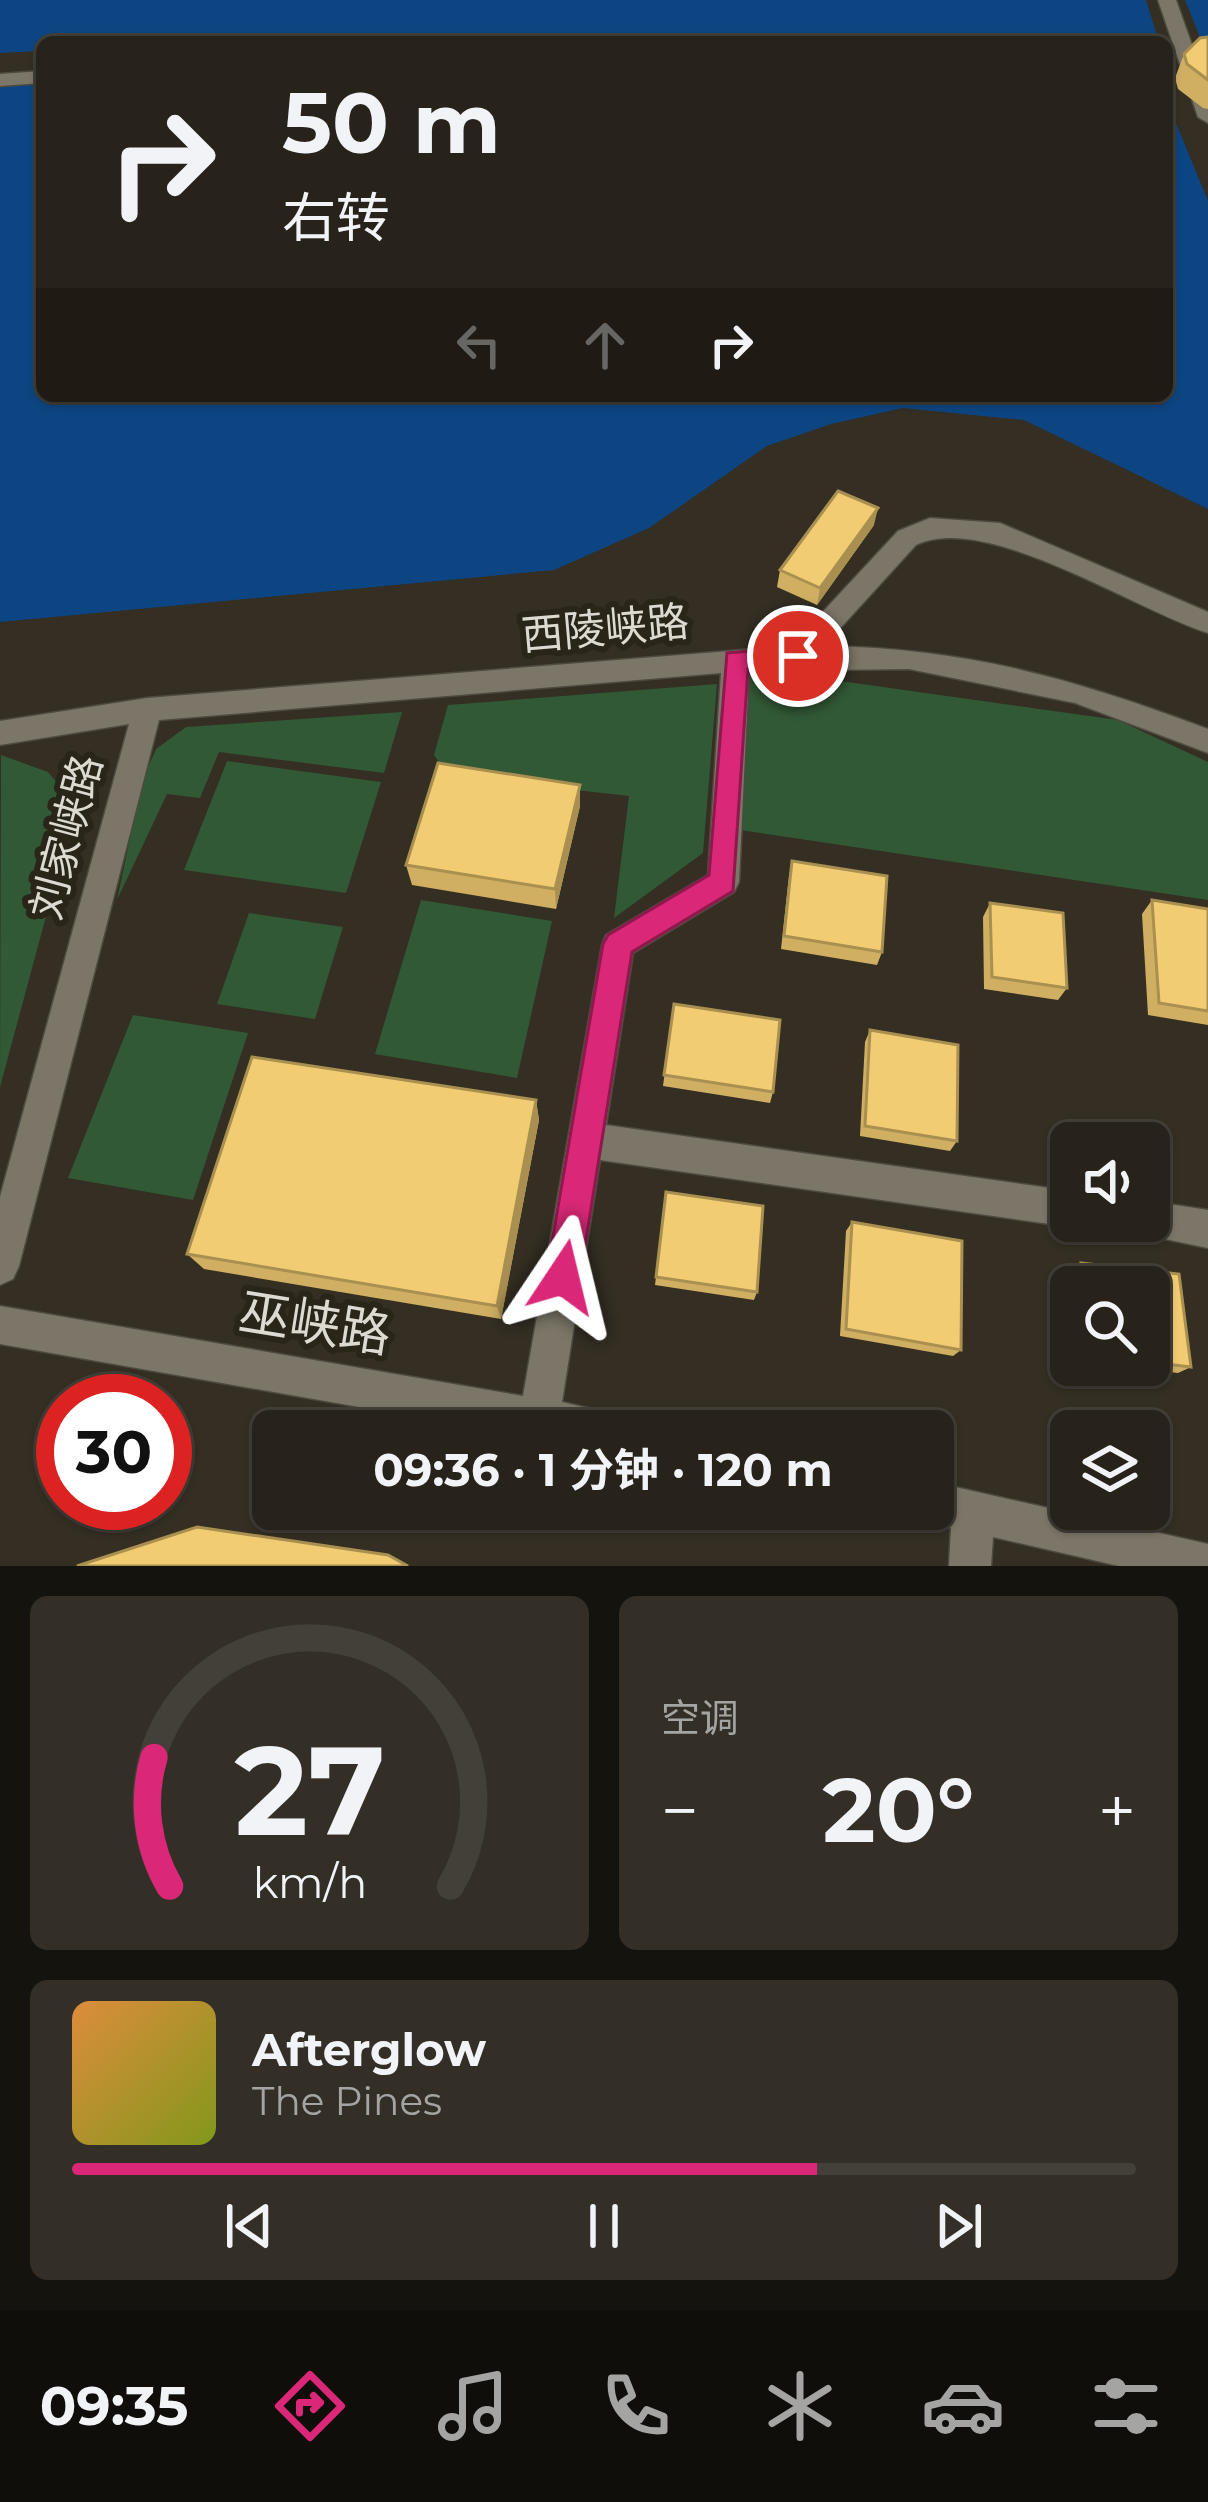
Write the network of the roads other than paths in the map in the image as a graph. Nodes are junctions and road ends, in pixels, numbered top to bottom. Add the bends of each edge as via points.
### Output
1 (1167, 0) edge
2 (36, 77) edge
3 (0, 80) edge
4 (1173, 88) edge
5 (1203, 89) edge
6 (1208, 116) edge
7 (1208, 623) edge
8 (798, 656) junction
9 (736, 660) junction
10 (147, 709) junction
11 (0, 733) edge
12 (1208, 741) edge
13 (586, 1140) junction
14 (1050, 1206) edge
15 (1170, 1223) edge
16 (1208, 1229) edge
17 (0, 1266) edge
18 (0, 1325) edge
19 (510, 1410) edge
20 (541, 1410) edge
21 (954, 1507) edge
22 (954, 1510) edge
23 (1208, 1565) edge
24 (970, 1566) edge

1 - 5 street
2 - 3 street
4 - 5 street
5 - 6 street
7 - 8 street via 991,530 930,526 908,538
8 - 9 street, 西陵峡路
8 - 12 street, 西陵峡路 via 909,658 1078,692
9 - 10 street, 西陵峡路
9 - 13 street via 723,882 618,944
10 - 11 street, 西陵峡路
10 - 17 street, 刘家峡路
13 - 14 street
13 - 20 street
15 - 16 street
18 - 19 street, 巫峡路
21 - 23 street
22 - 24 street

